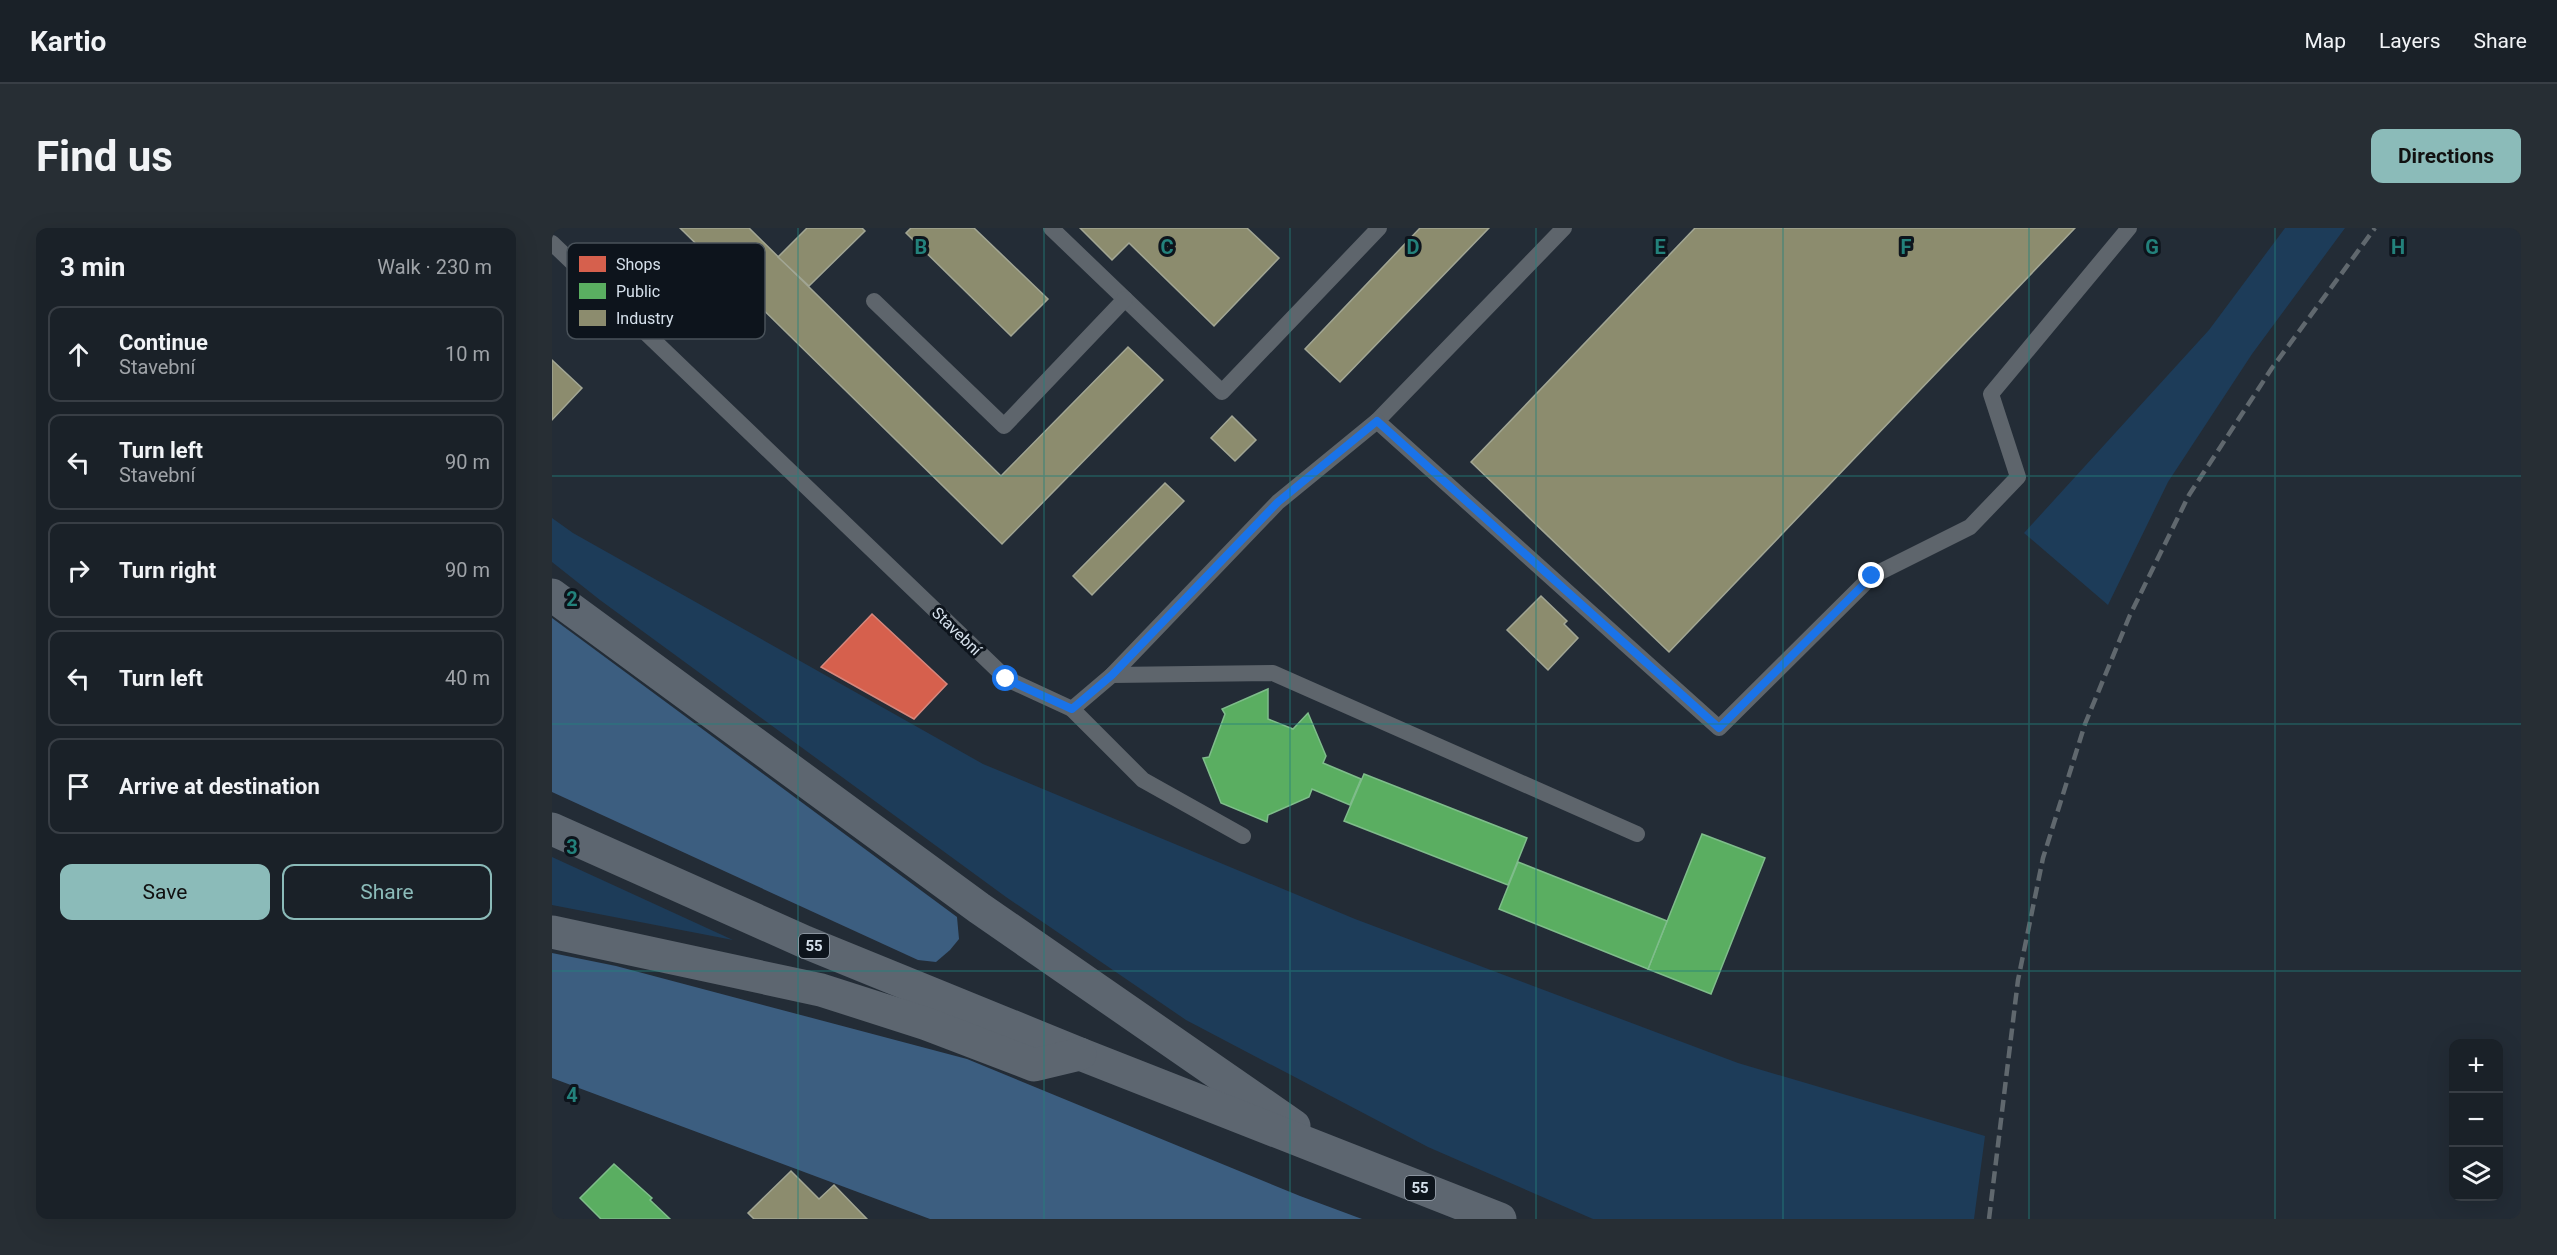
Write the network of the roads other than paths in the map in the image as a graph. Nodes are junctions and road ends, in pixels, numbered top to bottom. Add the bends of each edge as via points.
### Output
1 (1051, 228) edge
2 (1379, 228) edge
3 (1564, 228) edge
4 (2129, 228) edge
5 (552, 243) edge
6 (567, 257) edge
7 (1125, 299) junction
8 (874, 301) dead end
9 (652, 339) edge
10 (1377, 421) junction
11 (552, 595) edge
12 (1112, 675) junction
13 (1072, 709) junction
14 (552, 829) edge
15 (1637, 834) dead end
16 (1243, 836) dead end
17 (552, 932) edge
18 (1080, 1054) junction
19 (1340, 1157) junction
20 (1500, 1219) edge

1 - 7 lane
2 - 7 lane via 1222,392
3 - 10 lane
4 - 10 lane via 1991,394 2018,477 1970,527 1872,576 1719,728
5 - 6 lane, Stavební
7 - 8 lane via 1004,426
9 - 13 lane, Stavební via 1006,679
10 - 12 lane via 1278,502
11 - 19 main road via 979,908
12 - 13 lane
12 - 15 lane via 1274,673
13 - 16 lane via 1143,780
14 - 18 main road, 55 via 805,942
17 - 18 main road via 821,990 927,1024 1034,1065
18 - 19 main road, 55
19 - 20 main road, 55

